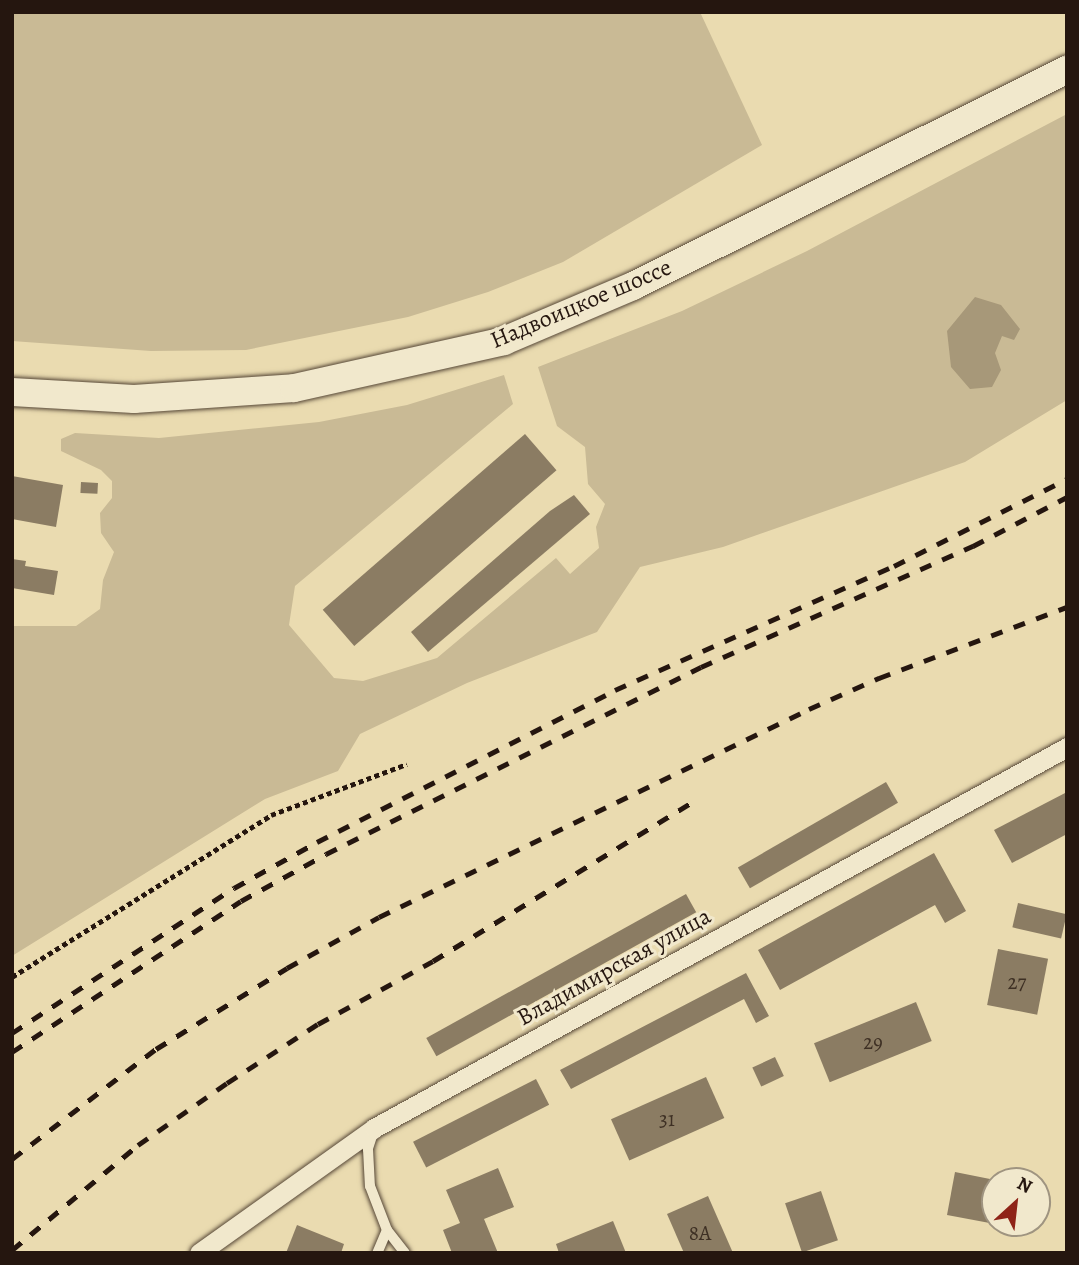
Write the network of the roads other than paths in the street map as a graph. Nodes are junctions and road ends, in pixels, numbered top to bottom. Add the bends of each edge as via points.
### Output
1 (1067, 70) edge
2 (12, 392) edge
3 (1067, 747) edge
4 (374, 1128) junction
5 (387, 1230) junction
6 (199, 1253) edge
7 (377, 1253) edge
8 (405, 1253) edge

1 - 2 main road, Надвоицкое шоссе via 633,286 504,341 293,388 134,399
3 - 4 street, Владимирская улица
4 - 5 lane via 368,1149 370,1186
4 - 6 street, Владимирская улица
5 - 7 lane
5 - 8 lane

